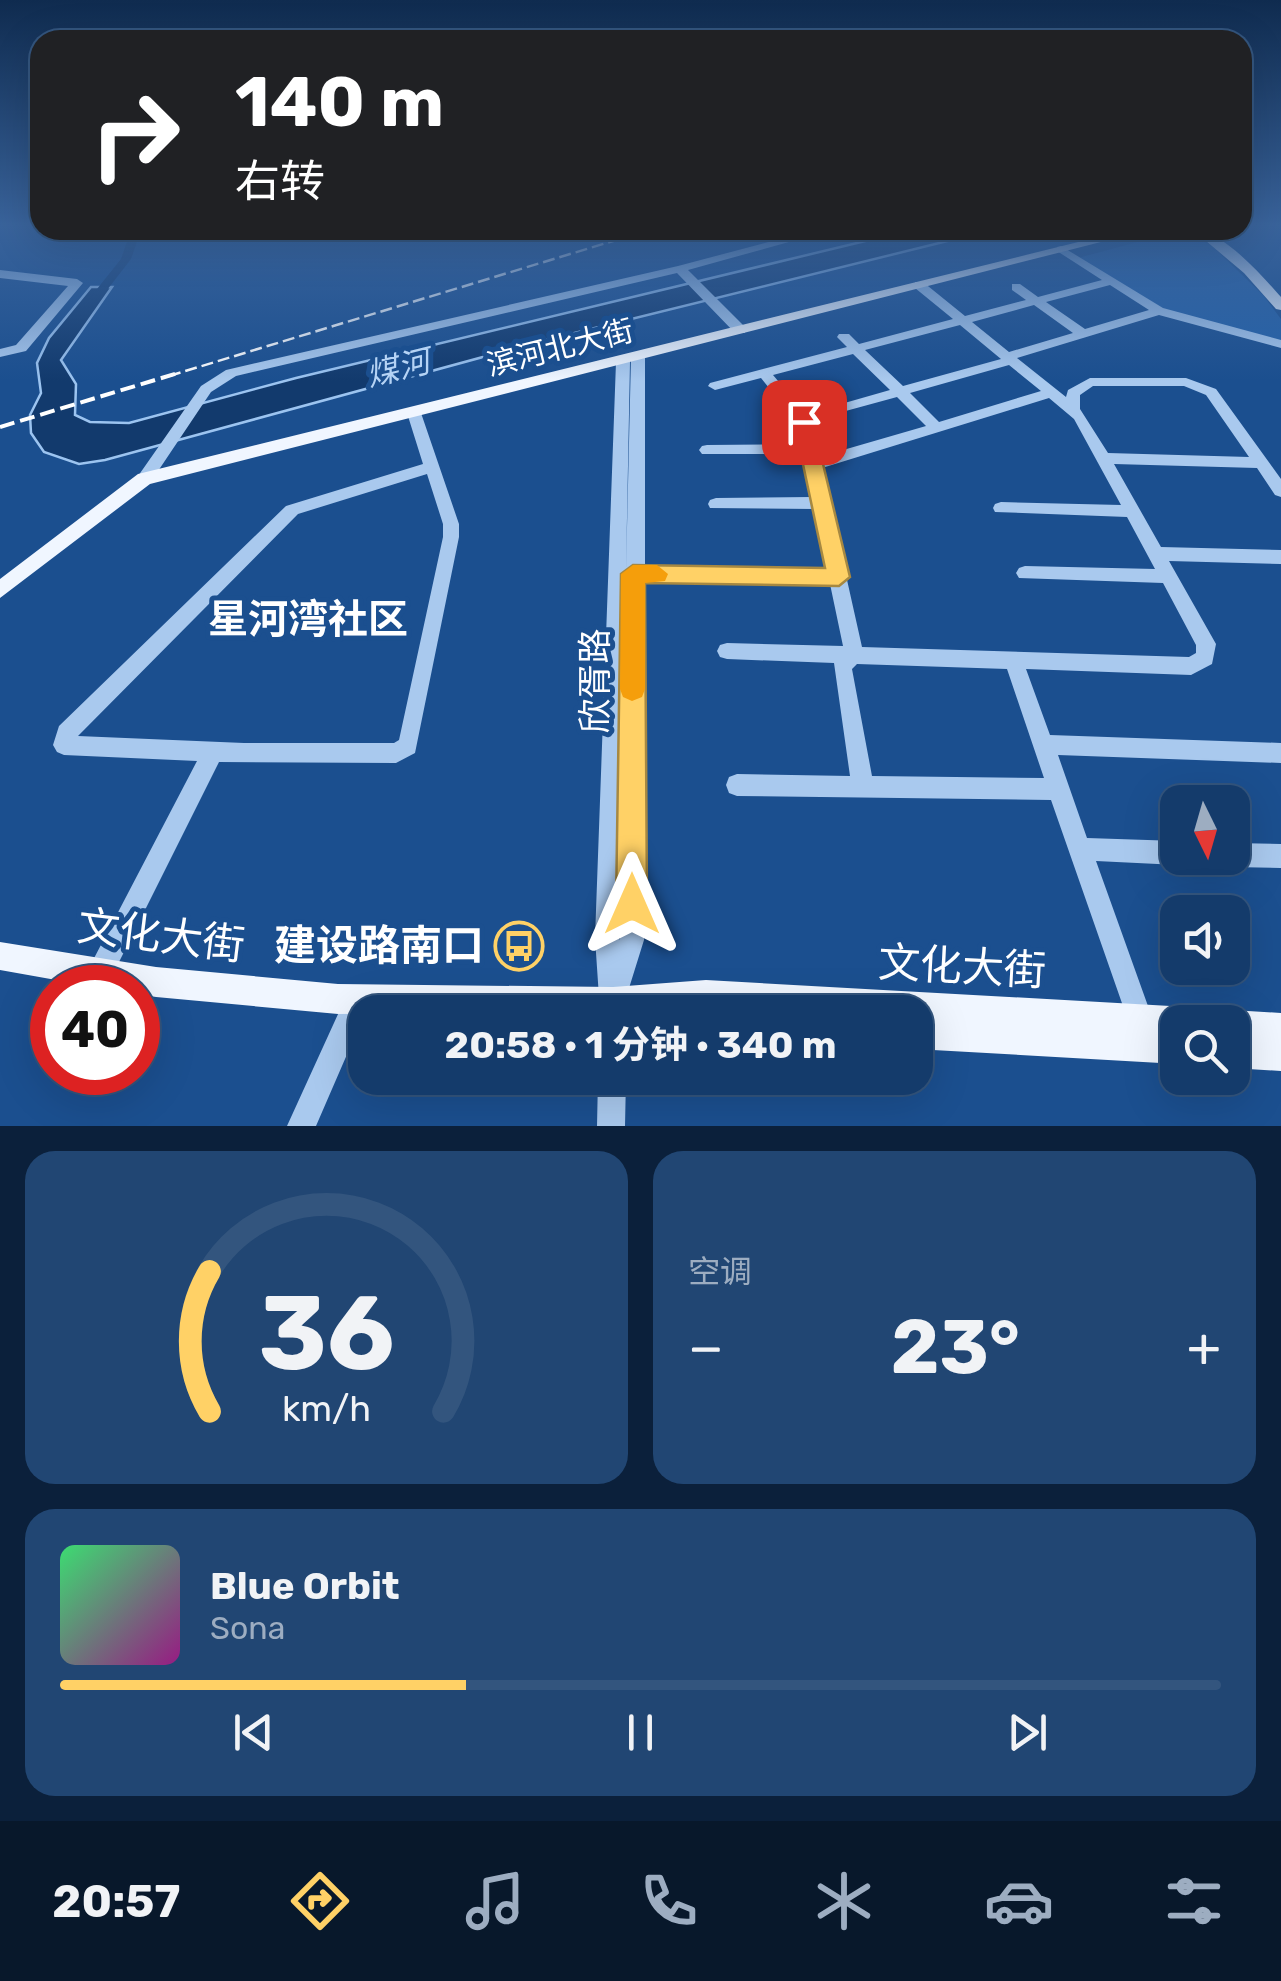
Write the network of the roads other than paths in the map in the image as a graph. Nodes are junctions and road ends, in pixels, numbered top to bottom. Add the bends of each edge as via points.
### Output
1 (12, 276) edge
2 (652, 276) edge
3 (687, 276) edge
4 (956, 276) edge
5 (1102, 276) edge
6 (1254, 276) edge
7 (1110, 281) junction
8 (919, 285) junction
9 (1016, 287) dead end
10 (1035, 300) junction
11 (1281, 306) edge
12 (1159, 311) junction
13 (961, 320) junction
14 (740, 330) junction
15 (1083, 334) junction
16 (844, 337) dead end
17 (1281, 344) edge
18 (856, 348) junction
19 (0, 353) edge
20 (1008, 359) junction
21 (630, 360) junction
22 (764, 373) junction
23 (715, 386) dead end
24 (900, 391) junction
25 (1051, 393) junction
26 (1074, 409) junction
27 (414, 413) junction
28 (804, 422) junction
29 (936, 427) junction
30 (707, 450) dead end
31 (812, 457) junction
32 (1104, 458) junction
33 (1262, 464) junction
34 (432, 467) junction
35 (144, 479) junction
36 (1281, 490) edge
37 (823, 503) junction
38 (716, 504) dead end
39 (1001, 508) dead end
40 (1133, 511) junction
41 (1157, 554) junction
42 (1281, 558) edge
43 (1025, 573) dead end
44 (633, 574) junction
45 (1169, 576) junction
46 (839, 577) junction
47 (0, 590) edge
48 (727, 651) dead end
49 (854, 654) junction
50 (1013, 659) junction
51 (1043, 745) junction
52 (213, 752) junction
53 (1281, 753) edge
54 (737, 785) dead end
55 (862, 786) junction
56 (1058, 789) junction
57 (1080, 849) junction
58 (1160, 851) edge
59 (1250, 855) edge
60 (1281, 856) edge
61 (0, 956) edge
62 (53, 965) edge
63 (104, 965) edge
64 (160, 982) edge
65 (612, 995) edge
66 (617, 995) edge
67 (348, 998) edge
68 (933, 1009) edge
69 (1140, 1020) junction
70 (348, 1021) edge
71 (1160, 1021) edge
72 (1250, 1026) edge
73 (1281, 1028) edge
74 (933, 1035) edge
75 (1160, 1048) edge
76 (1250, 1053) edge
77 (1281, 1055) edge
78 (612, 1095) edge
79 (300, 1126) edge
80 (611, 1126) edge

1 - 19 street via 77,284 21,348
2 - 35 street via 231,373 206,390
3 - 14 street
4 - 8 main road, 滨河北大街
5 - 7 street
6 - 11 main road
7 - 10 street
7 - 12 street
8 - 13 street
8 - 14 main road, 滨河北大街
9 - 10 street
10 - 13 street
10 - 15 street
12 - 15 street
12 - 17 street
13 - 18 street
13 - 20 street
14 - 21 main road, 滨河北大街
15 - 20 street
16 - 18 street
18 - 22 street
18 - 24 street
20 - 24 street
20 - 25 street
21 - 27 main road, 滨河北大街
21 - 44 street, 欣胥路
21 - 65 street, 欣胥路 via 608,938
22 - 23 street
22 - 28 street
24 - 28 street
24 - 29 street
25 - 26 street
25 - 29 street
26 - 32 street
26 - 33 street via 1073,393 1090,382 1201,386
27 - 34 street
27 - 35 main road, 滨河北大街
28 - 31 street
29 - 31 street
30 - 31 street
31 - 37 street
32 - 33 street
32 - 40 street
33 - 36 street
34 - 52 street via 451,537 408,746 396,754
34 - 52 street via 292,510 66,734 64,746
35 - 47 main road, 滨河北大街
37 - 38 street
37 - 46 street
39 - 40 street
40 - 41 street
41 - 42 street
41 - 45 street
43 - 45 street
44 - 46 street
44 - 66 street, 欣胥路 via 632,940
45 - 50 street via 1206,644 1205,658 1191,666
46 - 49 street
48 - 49 street
49 - 50 street
49 - 55 street via 842,666
50 - 51 street
51 - 53 street
51 - 56 street
52 - 63 street
54 - 55 street
55 - 56 street
56 - 57 street
57 - 58 street
57 - 69 street
59 - 60 street
61 - 62 main road, 文化大街
64 - 67 main road, 文化大街
68 - 69 main road, 文化大街
69 - 71 main road, 文化大街
70 - 79 street
72 - 73 main road
74 - 75 main road, 文化大街
76 - 77 main road
78 - 80 street

